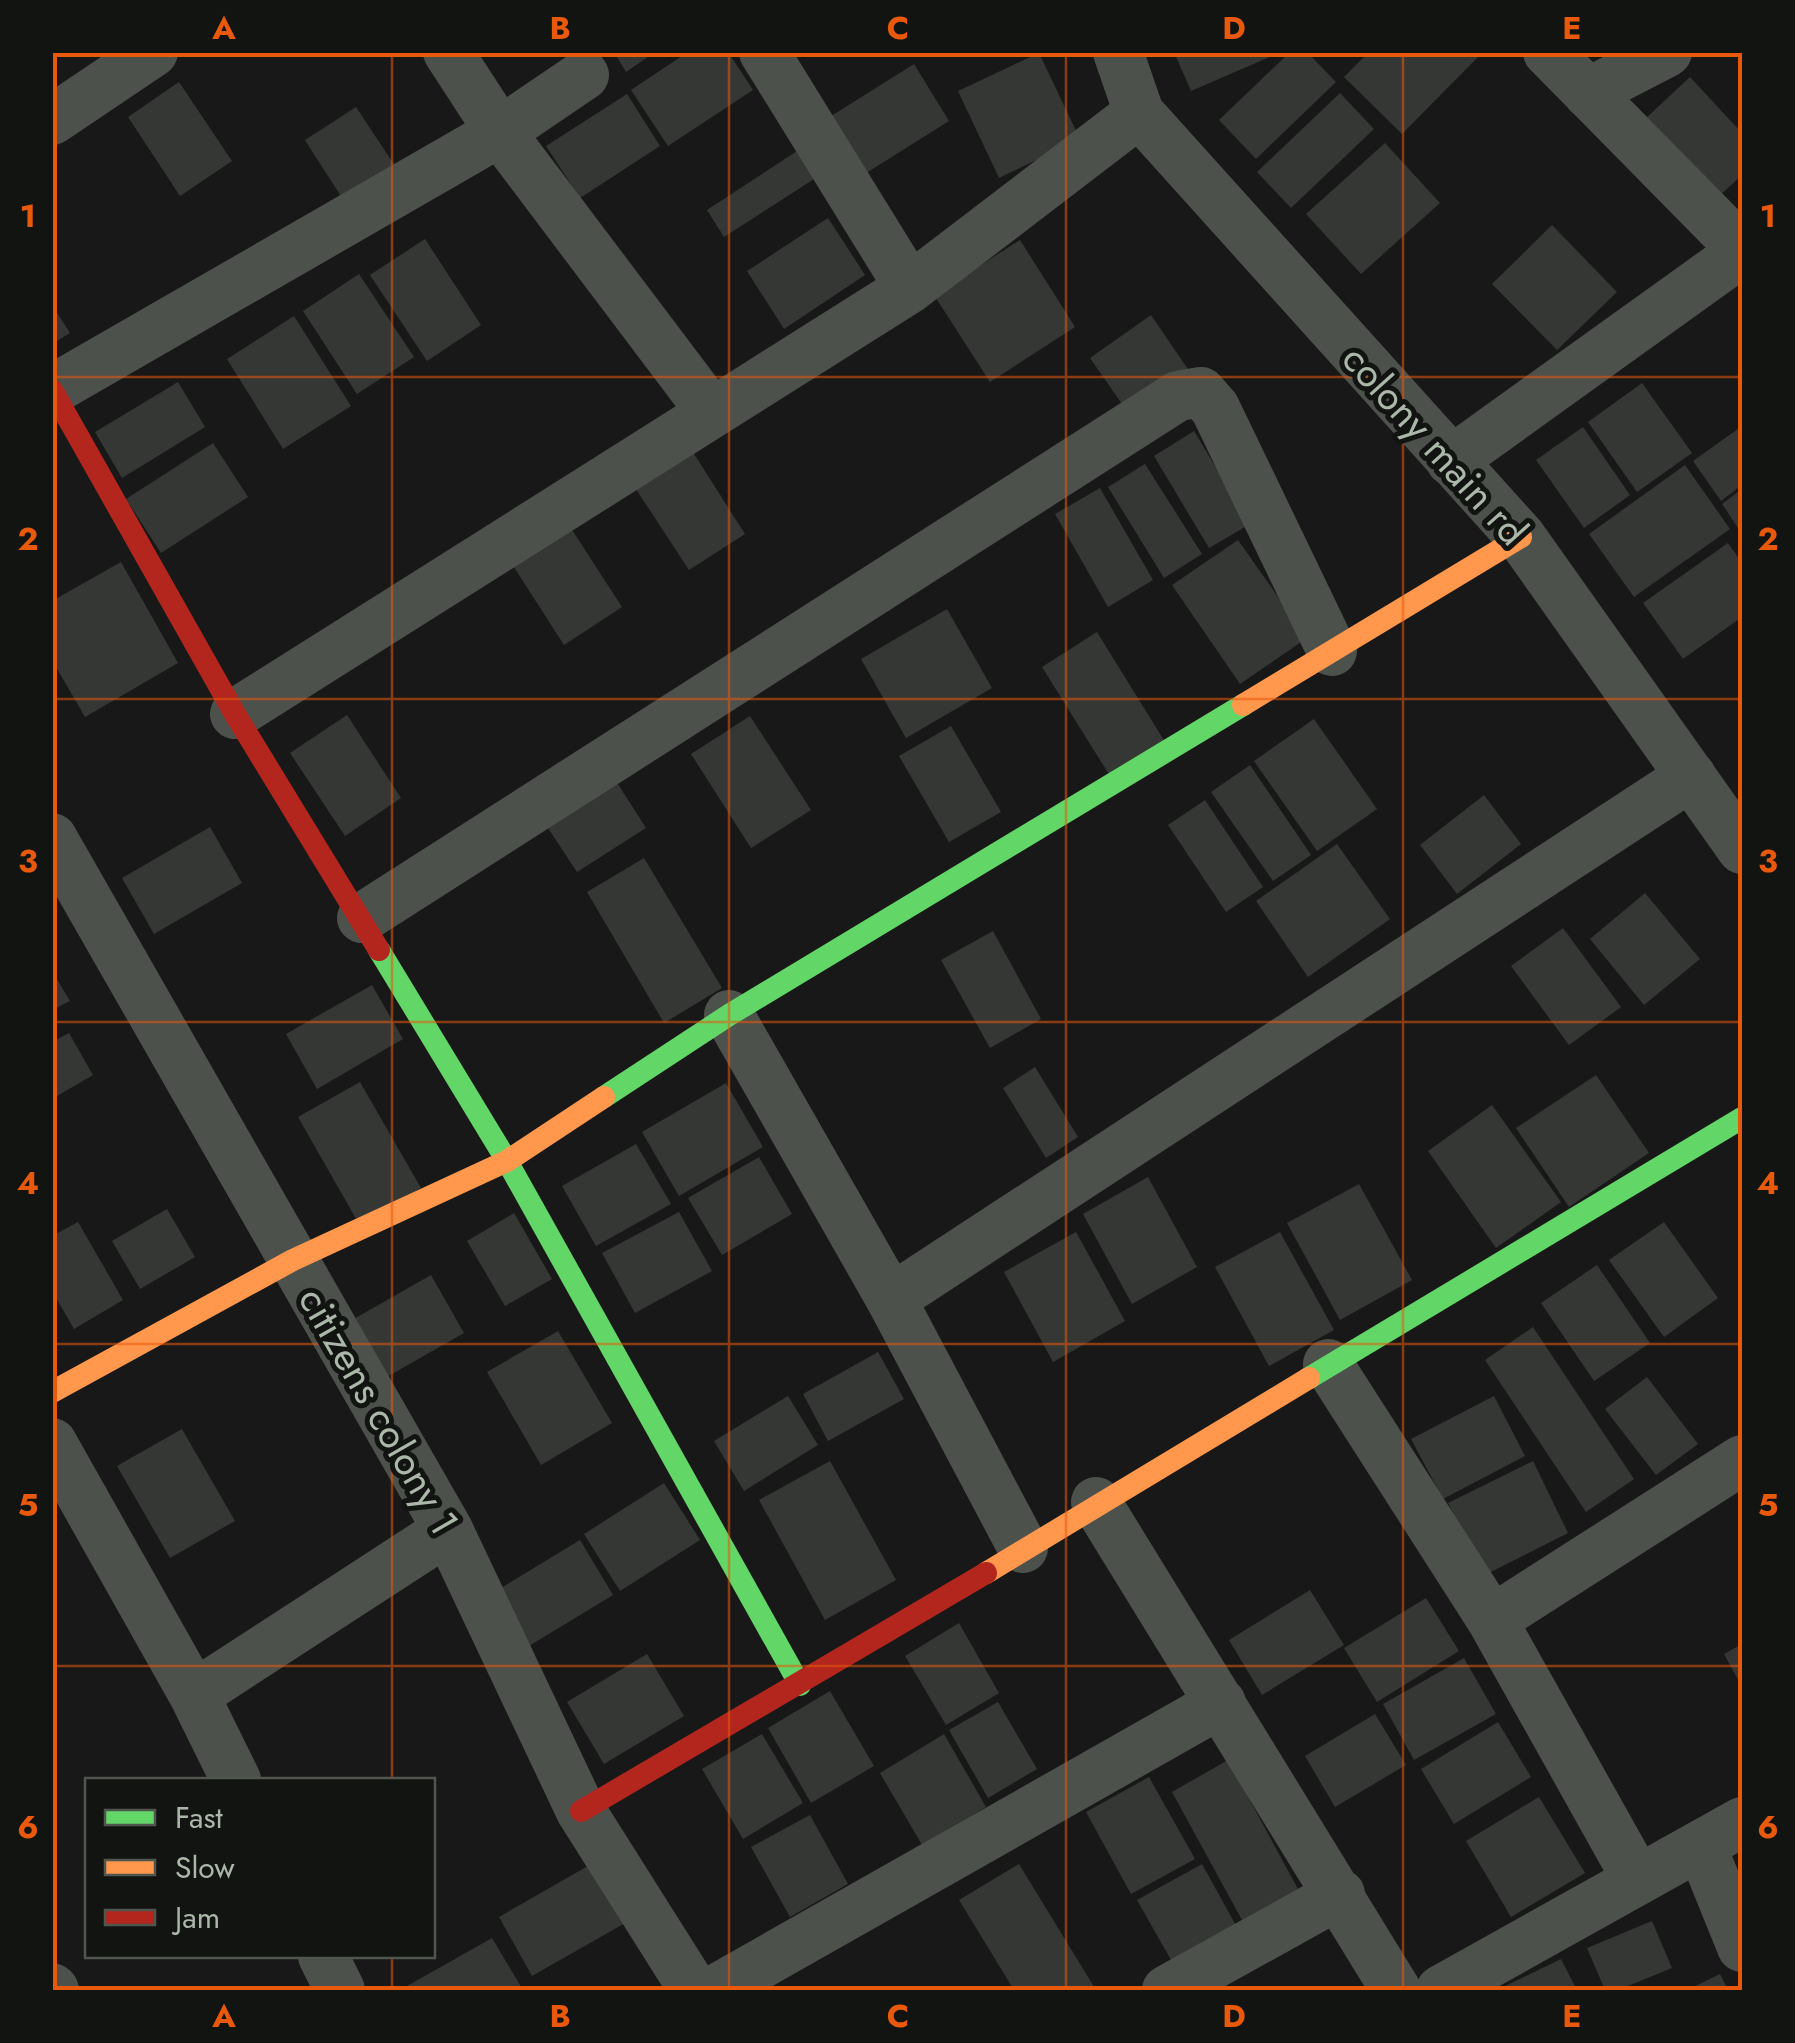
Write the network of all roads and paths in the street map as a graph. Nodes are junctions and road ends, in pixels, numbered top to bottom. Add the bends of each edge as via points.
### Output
1 (152, 52) edge
2 (448, 52) edge
3 (764, 52) edge
4 (1118, 52) edge
5 (1548, 52) edge
6 (1667, 52) edge
7 (584, 75) dead end
8 (1588, 93) junction
9 (1139, 113) junction
10 (52, 120) edge
11 (500, 132) junction
12 (1742, 250) edge
13 (910, 288) junction
14 (52, 390) edge
15 (712, 413) junction
16 (1451, 462) junction
17 (1521, 537) junction
18 (1332, 650) junction
19 (235, 714) junction
20 (1691, 776) junction
21 (52, 838) edge
22 (1742, 849) edge
23 (362, 918) junction
24 (729, 1015) junction
25 (1742, 1118) edge
26 (507, 1161) junction
27 (293, 1260) junction
28 (891, 1299) junction
29 (1328, 1364) junction
30 (52, 1392) edge
31 (52, 1443) edge
32 (1742, 1460) edge
33 (1096, 1502) junction
34 (448, 1530) junction
35 (1023, 1548) junction
36 (1492, 1620) junction
37 (800, 1685) junction
38 (194, 1695) junction
39 (1221, 1703) junction
40 (235, 1778) edge
41 (582, 1811) junction
42 (1722, 1835) edge
43 (1637, 1879) junction
44 (1340, 1894) junction
45 (1742, 1947) edge
46 (324, 1958) edge
47 (340, 1990) edge
48 (694, 1990) edge
49 (714, 1990) edge
50 (1168, 1990) edge
51 (1396, 1990) edge
52 (1441, 1990) edge

1 - 10 street
2 - 11 street
3 - 13 street
4 - 9 street, colony main rd
5 - 8 street
6 - 8 street
7 - 11 street
8 - 12 street
9 - 13 street
9 - 16 street, colony main rd
11 - 14 street
11 - 15 street
12 - 16 street
13 - 15 street
14 - 19 street
15 - 19 street
16 - 17 street, colony main rd
17 - 18 street
17 - 20 street, colony main rd
18 - 23 street via 1215,408 1201,392 1178,396
18 - 24 street
19 - 23 street
20 - 22 street, colony main rd
20 - 28 street
21 - 27 street, citizens colony 1
23 - 26 street
24 - 26 street
24 - 28 street
25 - 29 street
26 - 27 street
26 - 37 street
27 - 30 street
27 - 34 street, citizens colony 1
28 - 35 street
29 - 33 street
29 - 36 street
31 - 38 street
32 - 36 street
33 - 35 street
33 - 39 street
34 - 38 street
34 - 41 street, citizens colony 1
35 - 37 street
36 - 43 street
37 - 41 street
38 - 40 street
39 - 44 street
39 - 49 street
41 - 48 street, citizens colony 1
42 - 43 street
42 - 45 street
43 - 52 street
44 - 50 street
44 - 51 street
46 - 47 street

